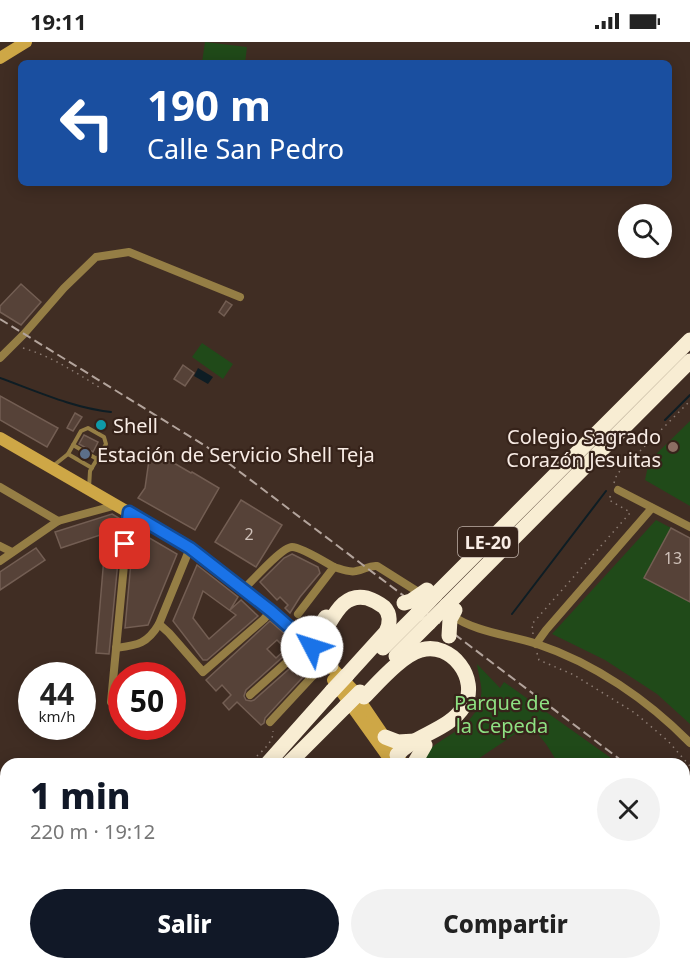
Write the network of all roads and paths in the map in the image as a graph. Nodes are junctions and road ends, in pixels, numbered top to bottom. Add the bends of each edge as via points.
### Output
1 (26, 42) edge
2 (0, 58) edge
3 (240, 297) dead end
4 (690, 340) edge
5 (13, 345) junction
6 (0, 358) edge
7 (690, 361) edge
8 (102, 388) dead end
9 (690, 401) edge
10 (0, 438) edge
11 (73, 445) junction
12 (68, 454) junction
13 (97, 459) junction
14 (52, 468) junction
15 (92, 468) junction
16 (0, 486) edge
17 (89, 488) junction
18 (615, 488) junction
19 (117, 505) junction
20 (652, 508) junction
21 (129, 512) junction
22 (58, 521) junction
23 (690, 527) edge
24 (0, 546) edge
25 (190, 548) junction
26 (12, 552) junction
27 (0, 561) edge
28 (334, 567) junction
29 (243, 590) junction
30 (445, 604) junction
31 (271, 611) junction
32 (298, 614) dead end
33 (159, 624) junction
34 (532, 624) dead end
35 (324, 625) junction
36 (536, 644) junction
37 (116, 648) junction
38 (311, 651) junction
39 (539, 660) dead end
40 (115, 662) edge
41 (355, 686) junction
42 (250, 695) dead end
43 (344, 704) junction
44 (270, 722) joint
45 (385, 737) junction
46 (420, 743) junction
47 (690, 743) edge
48 (255, 758) edge
49 (275, 758) edge
50 (295, 758) edge
51 (396, 758) edge
52 (397, 758) edge
53 (399, 758) edge
54 (417, 758) edge
55 (683, 758) edge

1 - 2 main road
3 - 5 street via 129,252 96,257
4 - 30 highway, LE-20 via 542,488
5 - 6 street
5 - 8 path via 44,355
7 - 30 highway via 567,484 463,600
9 - 18 path via 617,474
10 - 14 main road
11 - 12 lane
11 - 13 lane
11 - 13 lane via 81,431 88,428 104,437 106,444
12 - 14 lane
12 - 15 lane
13 - 15 lane
14 - 17 main road
15 - 17 lane
16 - 22 street
17 - 19 main road
18 - 20 street
18 - 34 path via 609,500 630,513
19 - 21 main road
19 - 22 street
20 - 23 street
20 - 36 street
21 - 25 main road
21 - 37 street
22 - 26 street
24 - 26 street
25 - 29 main road
25 - 33 street
26 - 27 street
28 - 29 street via 290,547 281,551
28 - 30 street via 355,572 377,566
28 - 32 street
29 - 31 main road
30 - 35 highway, bridge via 393,603 370,591 353,591 337,600
30 - 36 street via 492,632
30 - 41 highway, LE-20, bridge via 423,619
30 - 46 highway, bridge via 451,644 468,665 475,684 473,704 457,724
31 - 33 street via 203,672
31 - 38 main road
33 - 37 street via 138,645
35 - 38 highway via 321,638
35 - 38 highway via 324,646
35 - 38 highway via 308,632
35 - 41 highway via 353,598 375,601 387,611 389,626
36 - 47 street via 615,682
37 - 40 street
38 - 42 street
38 - 43 main road
38 - 44 street
38 - 45 main road via 352,689
39 - 55 path via 574,675 635,713
41 - 43 highway, LE-20, bridge
41 - 43 highway, bridge
41 - 46 highway via 423,649 434,648 452,656 467,680 465,704
43 - 49 highway
43 - 50 highway, LE-20
43 - 51 main road via 363,715
44 - 48 path via 274,736
45 - 46 highway
45 - 52 main road
46 - 53 highway via 402,749
46 - 54 highway

